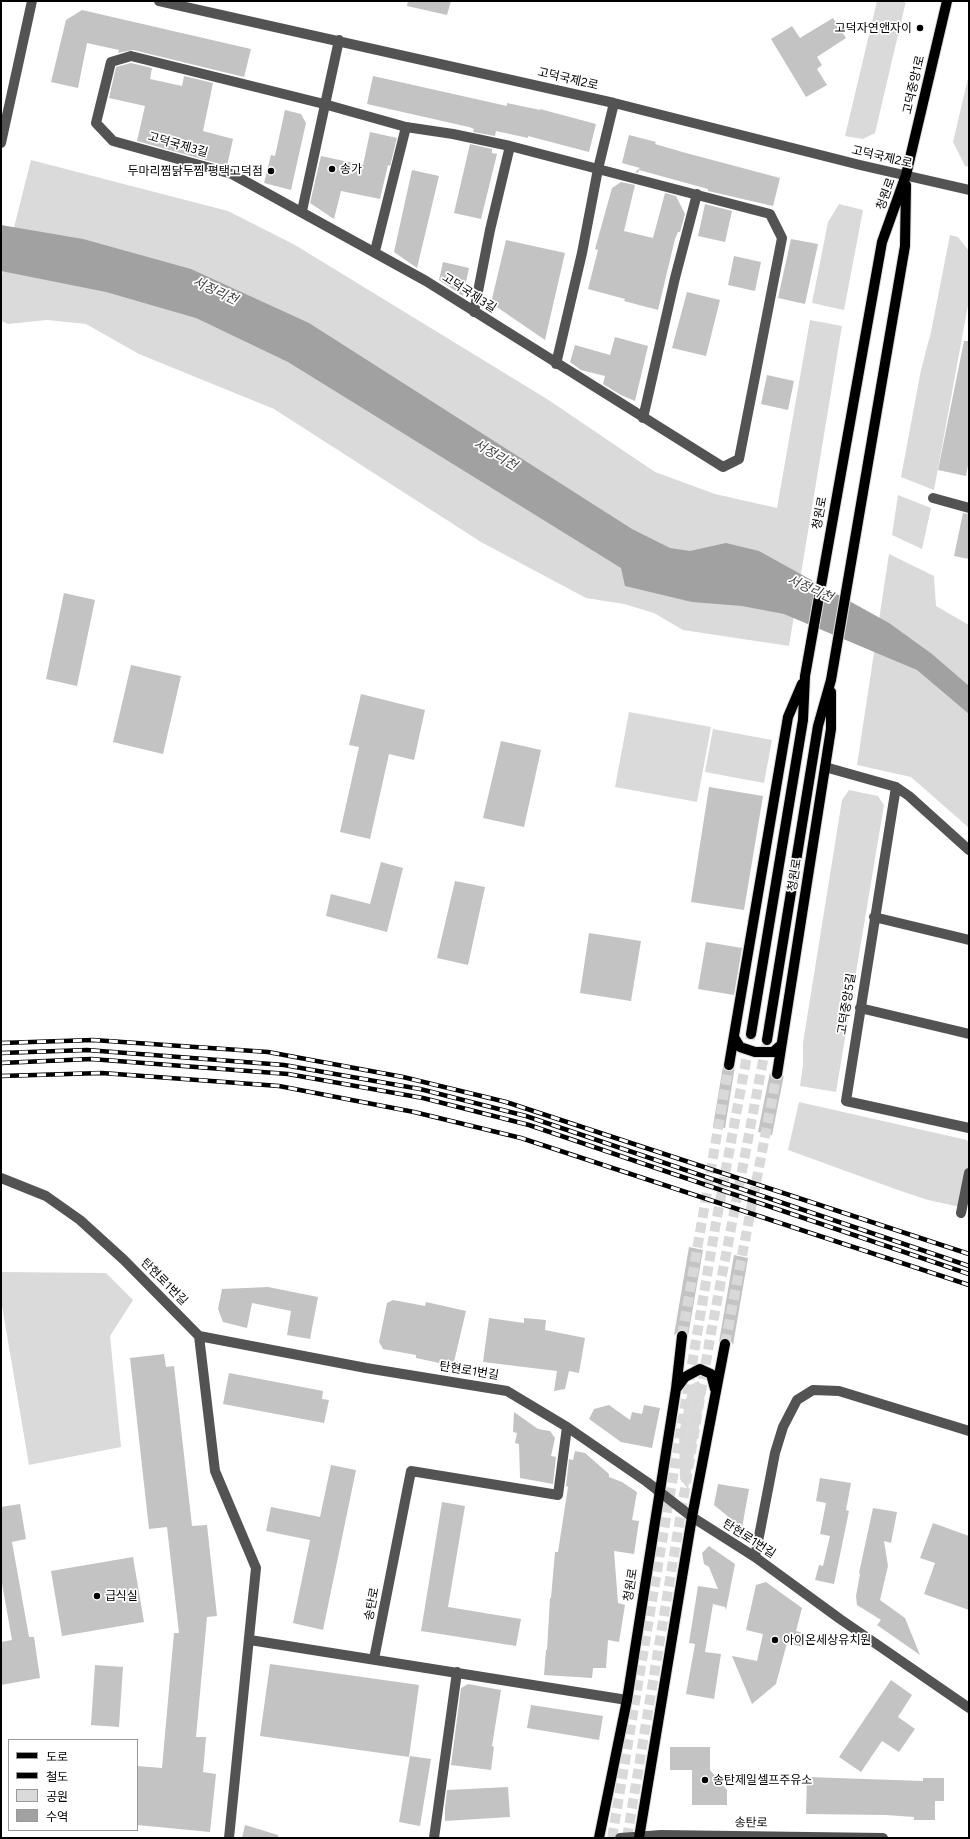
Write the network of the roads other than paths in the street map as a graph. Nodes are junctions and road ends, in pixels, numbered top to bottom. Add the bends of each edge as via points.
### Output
1 (32, 1) edge
2 (159, 1) edge
3 (947, 1) edge
4 (339, 40) junction
5 (614, 103) junction
6 (324, 104) junction
7 (406, 127) junction
8 (1, 143) edge
9 (510, 146) junction
10 (598, 169) junction
11 (906, 175) junction
12 (969, 190) edge
13 (697, 194) junction
14 (302, 212) junction
15 (375, 251) junction
16 (474, 312) junction
17 (556, 364) junction
18 (643, 418) junction
19 (933, 498) dead end
20 (969, 508) edge
21 (805, 676) junction
22 (831, 680) junction
23 (825, 767) junction
24 (896, 787) junction
25 (969, 850) edge
26 (874, 917) junction
27 (969, 940) edge
28 (860, 1008) junction
29 (751, 1034) tunnel mouth
30 (969, 1034) edge
31 (734, 1037) junction
32 (767, 1040) tunnel mouth
33 (781, 1045) junction
34 (729, 1065) tunnel mouth
35 (777, 1074) tunnel mouth
36 (969, 1128) edge
37 (969, 1173) edge
38 (1, 1178) edge
39 (961, 1213) dead end
40 (199, 1336) junction
41 (682, 1336) tunnel mouth
42 (726, 1344) tunnel mouth
43 (676, 1389) junction
44 (716, 1393) junction
45 (567, 1427) junction
46 (969, 1431) edge
47 (659, 1491) junction
48 (692, 1517) junction
49 (755, 1557) junction
50 (250, 1640) junction
51 (374, 1659) junction
52 (456, 1672) junction
53 (627, 1700) junction
54 (969, 1708) edge
55 (639, 1837) edge
56 (229, 1838) edge
57 (434, 1838) edge
58 (599, 1838) edge
59 (620, 1838) edge
60 (883, 1838) edge

1 - 8 street
2 - 4 street, 고덕국제2로
3 - 11 main road, 고덕중앙1로
4 - 5 street, 고덕국제2로
4 - 6 street
5 - 10 street
5 - 11 street, 고덕국제2로
6 - 7 street, 고덕국제3길
6 - 14 street
6 - 14 street, 고덕국제3길 via 131,56 111,62 96,123 113,141 232,174
7 - 9 street, 고덕국제3길
7 - 15 street
9 - 10 street, 고덕국제3길
9 - 16 street
10 - 13 street, 고덕국제3길
10 - 17 street via 582,253
11 - 12 street, 고덕국제2로
11 - 21 main road, 청원로 via 882,242
11 - 22 main road, 청원로 via 905,246
13 - 18 street
13 - 18 street, 고덕국제3길 via 770,214 782,238 739,458 722,467
14 - 15 street, 고덕국제3길
15 - 16 street, 고덕국제3길
16 - 17 street, 고덕국제3길
17 - 18 street, 고덕국제3길
19 - 20 street
21 - 29 main road, 청원로 via 803,720
21 - 31 main road, 청원로 via 788,717
22 - 23 main road, 청원로 via 831,729
22 - 32 main road, 청원로 via 818,726
23 - 24 street
23 - 33 main road, 청원로
24 - 25 street
24 - 26 street, 고덕중앙5길
26 - 27 street
26 - 28 street, 고덕중앙5길
28 - 30 street
28 - 36 street, 고덕중앙5길 via 846,1101
31 - 33 main road via 740,1047 756,1052 773,1052
31 - 34 main road, 청원로
33 - 35 main road, 청원로
37 - 39 street
38 - 40 street, 탄현로1번길 via 46,1196 80,1220 124,1260
40 - 45 street, 탄현로1번길 via 366,1368 507,1391
40 - 50 street via 215,1471 256,1568
41 - 43 main road, 청원로
42 - 44 main road
43 - 44 main road via 685,1377 700,1369 711,1374
43 - 47 main road, 청원로
44 - 48 main road
45 - 47 street, 탄현로1번길
45 - 51 street, 송탄로 via 558,1494 412,1471
46 - 49 street via 839,1391 813,1390 797,1400 783,1427 775,1453
47 - 48 street, 탄현로1번길
47 - 53 main road, 청원로
48 - 49 street, 탄현로1번길
48 - 55 main road
49 - 54 street, 탄현로1번길
50 - 51 street
50 - 56 street
51 - 52 street
52 - 53 street
52 - 57 street
53 - 58 main road, 청원로
55 - 59 street, 송탄로
55 - 60 street, 송탄로 via 661,1835

